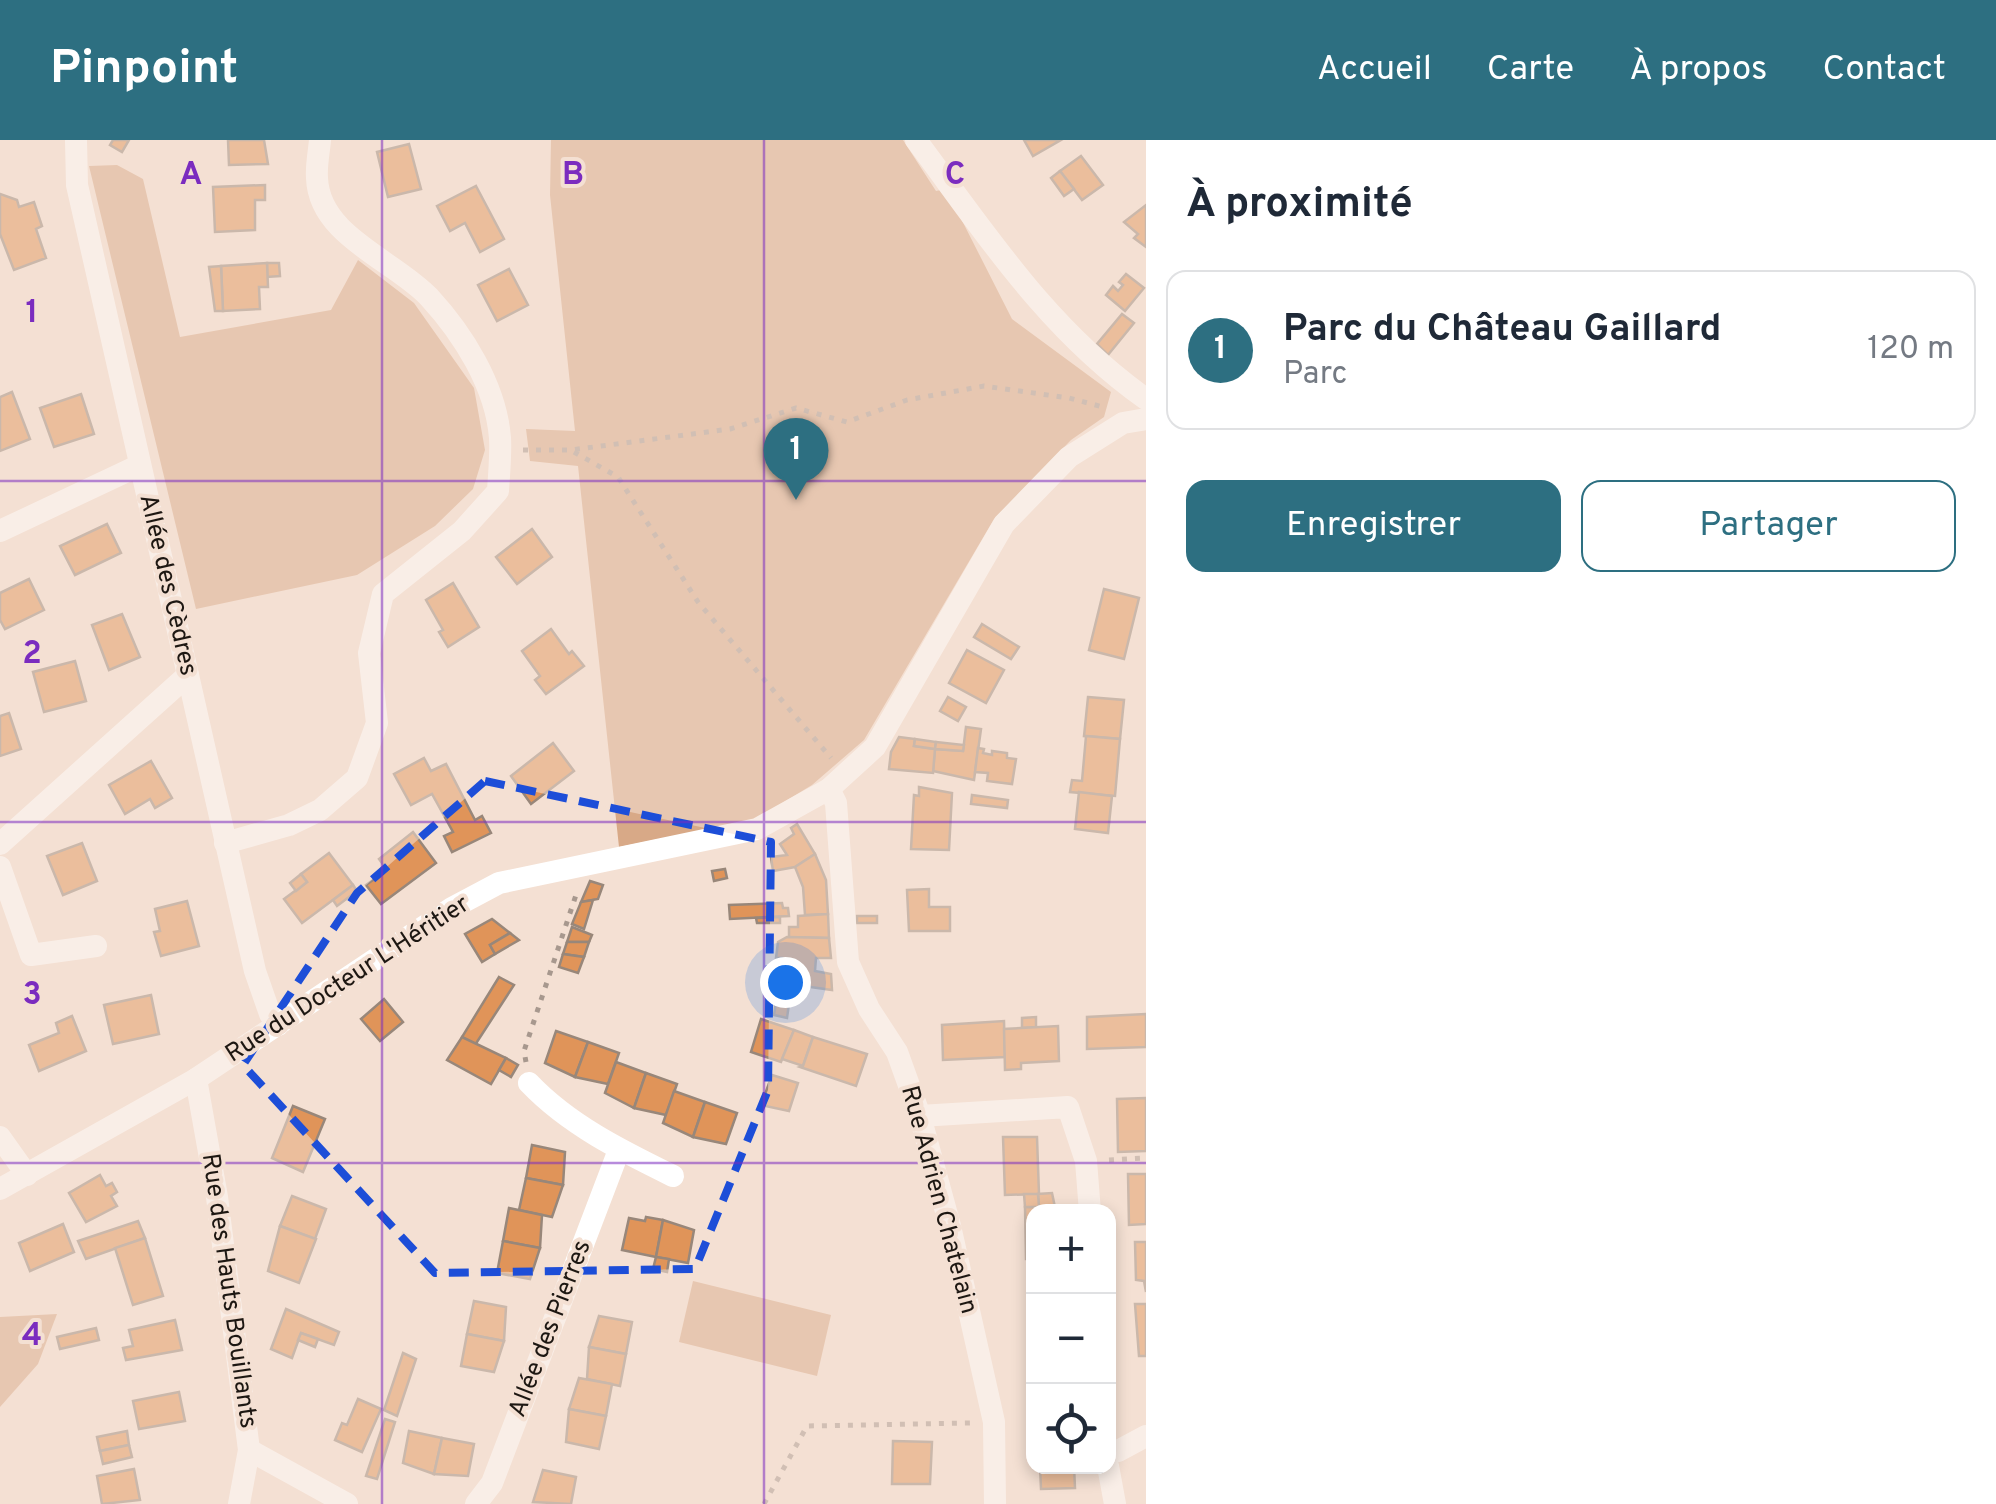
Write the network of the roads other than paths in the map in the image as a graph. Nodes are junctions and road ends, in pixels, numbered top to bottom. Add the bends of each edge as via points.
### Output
1 (76, 140) edge
2 (320, 140) edge
3 (916, 140) edge
4 (1138, 394) edge
5 (1131, 418) edge
6 (140, 465) junction
7 (0, 532) edge
8 (188, 675) junction
9 (838, 781) junction
10 (0, 844) edge
11 (225, 844) junction
12 (0, 867) edge
13 (96, 946) dead end
14 (278, 1025) junction
15 (196, 1079) junction
16 (529, 1083) road end
17 (920, 1116) junction
18 (0, 1136) edge
19 (619, 1150) junction
20 (27, 1174) junction
21 (673, 1176) dead end
22 (0, 1189) edge
23 (1089, 1204) edge
24 (1146, 1436) edge
25 (250, 1450) junction
26 (1116, 1451) edge
27 (1109, 1474) edge
28 (239, 1504) edge
29 (346, 1504) edge
30 (476, 1504) edge
31 (995, 1504) edge
32 (1114, 1504) edge

1 - 6 street, Allée des Cèdres via 77,184
2 - 11 street via 316,181 328,214 426,294 483,374 500,435 498,491 462,531 383,594 369,653 377,723 357,778 320,810
3 - 4 street via 1053,320
4 - 5 street
5 - 9 street, Rue du Docteur L'Héritier via 1069,457 1004,524 874,747
6 - 7 street
6 - 8 street, Allée des Cèdres
8 - 10 street
8 - 11 street, Allée des Cèdres
9 - 14 street, Rue du Docteur L'Héritier via 757,829 499,883
9 - 17 street, Rue Adrien Chatelain via 848,962 897,1052
11 - 14 street, Allée des Cèdres via 254,972
12 - 13 street via 31,955
14 - 15 street, Rue du Docteur L'Héritier
15 - 20 street, Rue du Docteur L'Héritier
15 - 25 street, Rue des Hauts Bouillants
16 - 19 street
17 - 23 street via 1068,1107 1086,1161
17 - 31 street, Rue Adrien Chatelain via 994,1422
18 - 20 street
19 - 21 street
19 - 30 street, Allée des Pierres via 492,1483
20 - 22 street, Rue du Docteur L'Héritier
24 - 26 street
25 - 28 street, Rue des Hauts Bouillants
25 - 29 street
27 - 32 street

